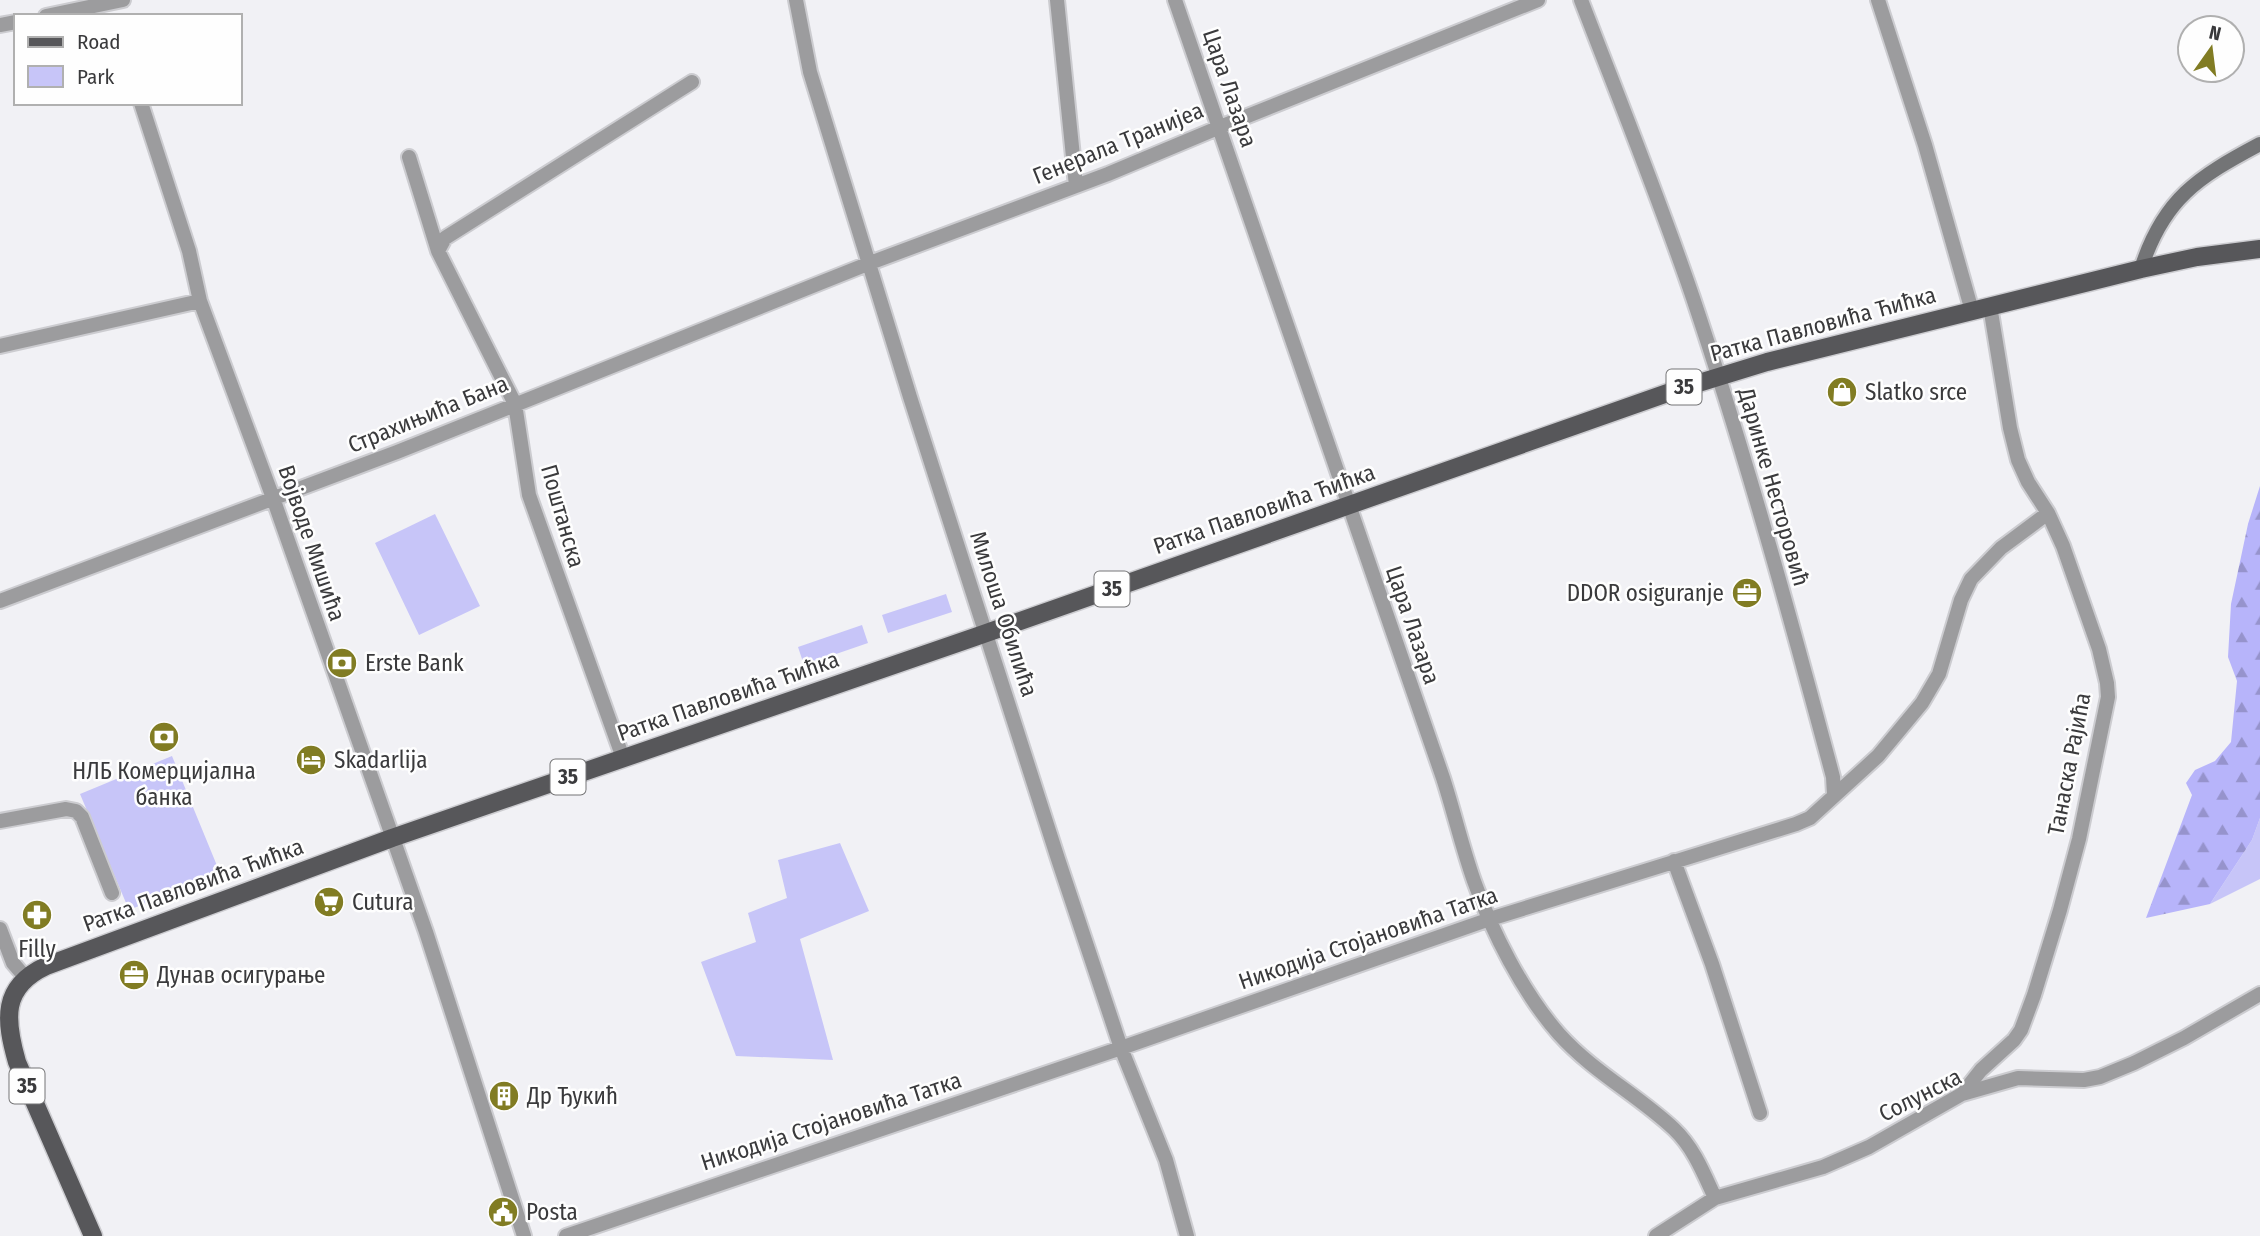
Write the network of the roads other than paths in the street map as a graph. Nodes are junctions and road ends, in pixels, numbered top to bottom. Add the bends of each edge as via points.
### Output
1 (796, 0) edge
2 (1057, 0) edge
3 (1175, 0) edge
4 (1538, 0) edge
5 (1581, 0) edge
6 (1878, 0) edge
7 (116, 6) edge
8 (60, 14) edge
9 (692, 82) dead end
10 (142, 105) edge
11 (1220, 127) junction
12 (2260, 144) edge
13 (409, 157) dead end
14 (1076, 186) junction
15 (2260, 249) edge
16 (438, 251) junction
17 (870, 263) junction
18 (2141, 269) junction
19 (200, 300) junction
20 (1990, 306) junction
21 (1972, 311) junction
22 (0, 346) edge
23 (1718, 376) junction
24 (515, 404) junction
25 (273, 498) junction
26 (1348, 506) junction
27 (2048, 513) junction
28 (0, 601) edge
29 (986, 633) junction
30 (623, 758) junction
31 (1834, 794) junction
32 (0, 821) edge
33 (391, 838) junction
34 (1674, 861) junction
35 (111, 893) dead end
36 (1490, 919) junction
37 (0, 929) edge
38 (25, 977) junction
39 (2260, 994) edge
40 (6, 1003) edge
41 (1121, 1048) junction
42 (1962, 1094) junction
43 (1760, 1114) dead end
44 (1715, 1198) junction
45 (93, 1236) edge
46 (524, 1236) edge
47 (566, 1236) edge
48 (1187, 1236) edge
49 (1656, 1236) edge

1 - 17 street, Милоша Обилића via 810,72
2 - 14 street
3 - 11 street, Цара Лазара
4 - 11 street, Генерала Транијеа
5 - 23 street, Даринке Несторовић
6 - 21 street
7 - 8 street
9 - 16 street via 445,238
10 - 19 street, Војводе Мишића via 189,251
11 - 14 street, Генерала Транијеа
11 - 26 street, Цара Лазара
12 - 18 main road via 2181,194 2158,226
13 - 16 street, Поштанска
14 - 17 street, Генерала Транијеа
15 - 18 main road, Ратка Павловића Ћићка / 35
16 - 24 street, Поштанска
17 - 24 street, Страхињића Бана
17 - 29 street, Милоша Обилића
18 - 20 main road, Ратка Павловића Ћићка / 35
19 - 22 street
19 - 25 street, Војводе Мишића
20 - 21 main road, Ратка Павловића Ћићка / 35
20 - 27 street, Танаска Рајића via 2014,444 2028,482
21 - 23 main road, Ратка Павловића Ћићка / 35
23 - 26 main road, Ратка Павловића Ћићка / 35
23 - 31 street, Даринке Несторовић via 1768,542
24 - 25 street, Страхињића Бана
24 - 30 street, Поштанска via 530,495
25 - 28 street, Страхињића Бана
25 - 33 street, Војводе Мишића
26 - 29 main road, Ратка Павловића Ћићка / 35
26 - 36 street, Цара Лазара
27 - 31 street, Никодија Стојановића Татка via 2001,548 1971,579 1931,690 1894,739
27 - 42 street, Танаска Рајића via 2099,649 2107,708 2060,910 2028,1012 2014,1040
29 - 30 main road, Ратка Павловића Ћићка / 35
29 - 41 street, Милоша Обилића
30 - 33 main road, Ратка Павловића Ћићка / 35
31 - 34 street, Никодија Стојановића Татка via 1821,810 1796,824
32 - 35 street via 66,808 76,811
33 - 38 main road, Ратка Павловића Ћићка / 35 via 65,958
33 - 46 street, Војводе Мишића via 460,1032
34 - 36 street, Никодија Стојановића Татка
34 - 43 street
36 - 41 street, Никодија Стојановића Татка
36 - 44 street, Цара Лазара via 1545,1018 1592,1066 1675,1130 1693,1153
37 - 38 street via 13,963
38 - 40 main road, 35
39 - 42 street, Солунска via 2175,1043 2100,1077 2018,1078
40 - 45 main road, 35 via 17,1062
41 - 47 street, Никодија Стојановића Татка
41 - 48 street, Милоша Обилића via 1166,1160
42 - 44 street, Солунска via 1869,1147 1823,1167
44 - 49 street, Солунска

